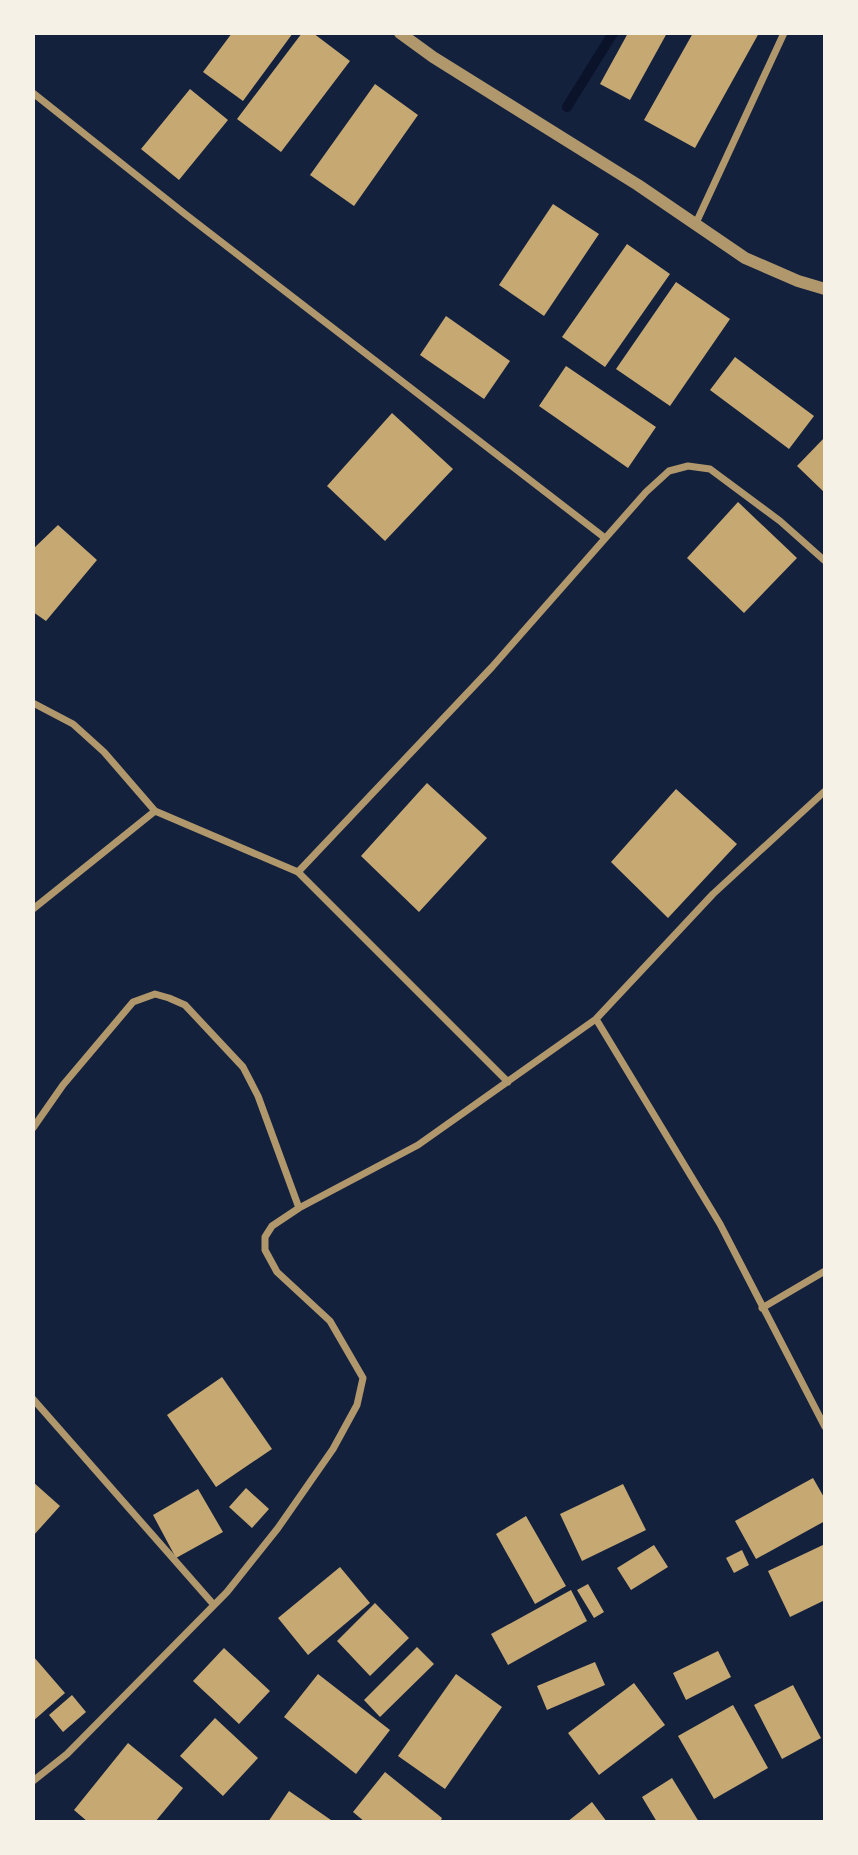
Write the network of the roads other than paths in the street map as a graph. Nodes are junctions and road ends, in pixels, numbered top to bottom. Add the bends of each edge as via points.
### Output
1 (400, 33) edge
2 (784, 33) edge
3 (33, 93) edge
4 (696, 223) junction
5 (825, 289) edge
6 (605, 538) junction
7 (825, 561) edge
8 (33, 703) edge
9 (825, 791) edge
10 (155, 811) junction
11 (298, 872) junction
12 (33, 909) edge
13 (596, 1019) junction
14 (508, 1083) junction
15 (33, 1128) edge
16 (299, 1208) junction
17 (825, 1271) edge
18 (762, 1308) junction
19 (33, 1399) edge
20 (825, 1427) edge
21 (214, 1605) junction
22 (33, 1781) edge

1 - 4 street
2 - 4 street
3 - 6 street
4 - 5 street via 745,258
6 - 7 street via 669,471 688,466 710,469
6 - 11 street via 492,667
8 - 10 street via 73,724
9 - 13 street via 713,894
10 - 11 street
10 - 12 street
11 - 14 street
13 - 14 street
13 - 18 street via 720,1224
14 - 16 street via 418,1145
15 - 16 street via 133,1002 155,994 169,998 185,1005 243,1067
16 - 21 street via 272,1226 265,1237 265,1250 277,1272 330,1321 363,1378 357,1405 333,1448 278,1528
17 - 18 street
18 - 20 street
19 - 21 street
21 - 22 street via 67,1754

